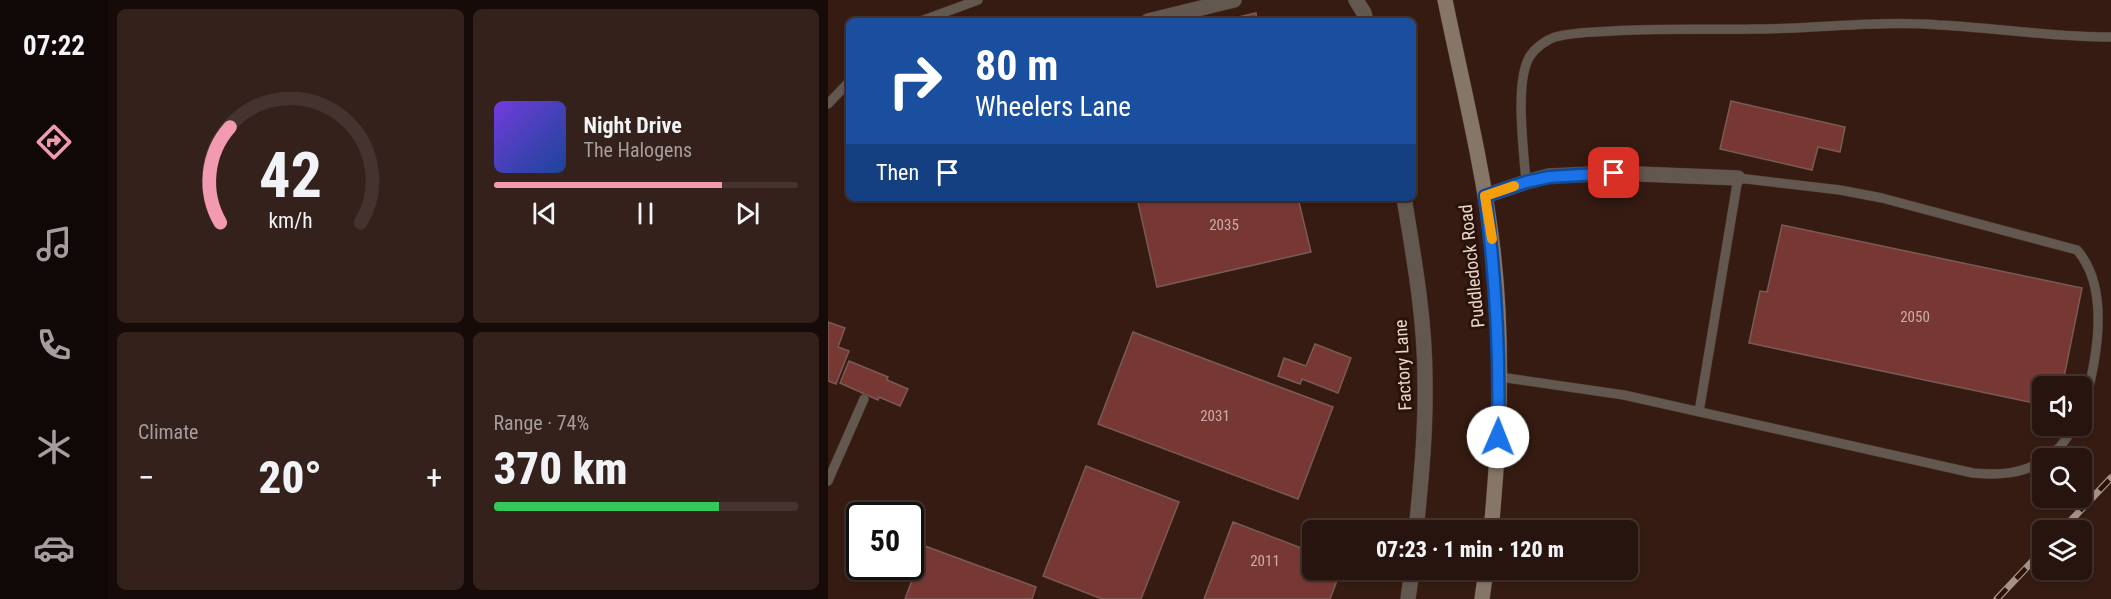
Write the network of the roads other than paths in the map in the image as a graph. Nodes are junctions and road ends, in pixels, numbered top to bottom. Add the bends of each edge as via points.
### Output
1 (978, 0) edge
2 (1234, 0) edge
3 (1356, 0) edge
4 (1445, 0) edge
5 (929, 18) edge
6 (1160, 18) edge
7 (1365, 18) edge
8 (2111, 37) edge
9 (846, 85) edge
10 (828, 104) edge
11 (1738, 178) junction
12 (1526, 182) junction
13 (1485, 196) junction
14 (1404, 201) edge
15 (1500, 377) junction
16 (2092, 378) edge
17 (864, 399) dead end
18 (1699, 412) junction
19 (2068, 436) edge
20 (2059, 448) edge
21 (2032, 465) edge
22 (828, 481) edge
23 (1417, 520) edge
24 (1492, 520) edge
25 (1411, 580) edge
26 (1485, 580) edge
27 (1408, 599) edge
28 (1482, 599) edge

1 - 5 lane
2 - 6 street
3 - 7 street
4 - 13 main road, Puddledock Road
8 - 12 lane via 1880,22 1756,29 1645,29 1554,37 1530,56 1523,73
9 - 10 lane
11 - 12 street via 1614,173
11 - 16 lane via 1882,198 2077,250 2099,273 2105,292 2107,317
11 - 18 lane
12 - 13 street
13 - 15 main road, Puddledock Road via 1493,251
14 - 23 street, Factory Lane via 1417,276 1426,378
15 - 18 lane via 1624,395
15 - 24 main road, Puddledock Road
17 - 22 lane
18 - 21 lane via 1972,473 2016,472
19 - 20 lane
25 - 27 street
26 - 28 main road

